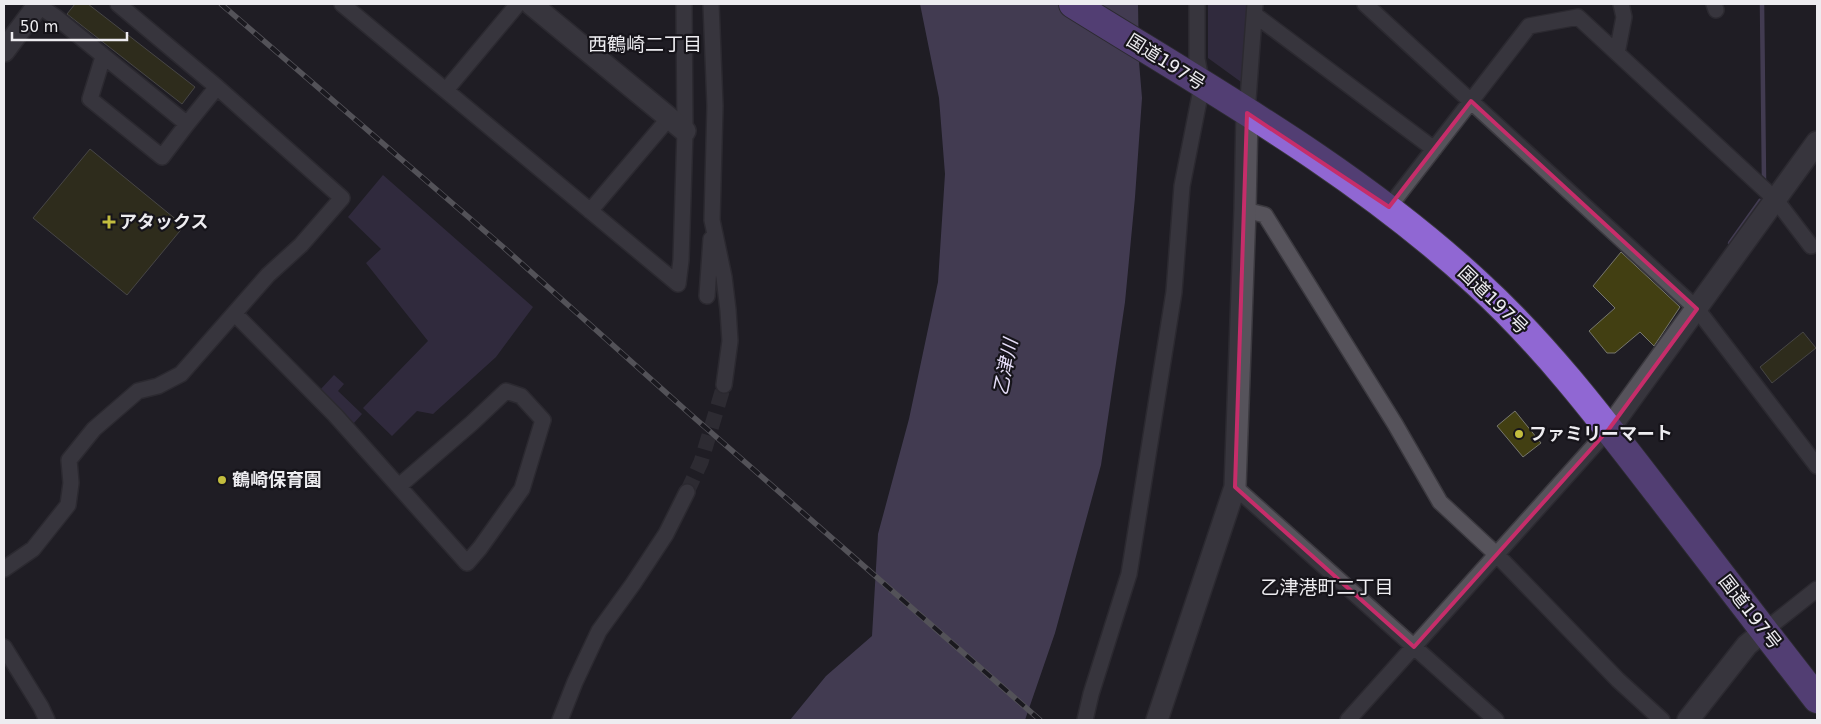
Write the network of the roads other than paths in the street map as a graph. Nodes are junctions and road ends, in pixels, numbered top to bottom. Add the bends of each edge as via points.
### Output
1 (38, 4) edge
2 (118, 4) edge
3 (342, 4) edge
4 (518, 4) edge
5 (531, 4) edge
6 (684, 4) edge
7 (711, 4) edge
8 (1073, 4) edge
9 (1197, 4) edge
10 (1365, 4) edge
11 (1621, 4) edge
12 (1255, 9) edge
13 (4, 51) edge
14 (1617, 53) junction
15 (103, 57) junction
16 (1202, 85) junction
17 (217, 87) junction
18 (446, 90) junction
19 (1471, 101) junction
20 (1248, 113) junction
21 (187, 124) junction
22 (677, 124) junction
23 (1817, 142) edge
24 (1434, 149) junction
25 (1776, 200) junction
26 (1389, 207) junction
27 (1246, 210) junction
28 (590, 211) junction
29 (712, 220) junction
30 (1812, 246) dead end
31 (706, 296) dead end
32 (1697, 309) junction
33 (234, 314) junction
34 (724, 385) tunnel mouth
35 (1609, 429) junction
36 (1817, 466) edge
37 (399, 486) junction
38 (1235, 487) junction
39 (687, 492) tunnel mouth
40 (1497, 555) junction
41 (4, 569) edge
42 (1817, 589) edge
43 (1764, 631) junction
44 (4, 647) edge
45 (1414, 647) junction
46 (1817, 699) edge
47 (47, 720) edge
48 (560, 720) edge
49 (1085, 720) edge
50 (1157, 720) edge
51 (1348, 720) edge
52 (1496, 720) edge
53 (1662, 720) edge
54 (1688, 720) edge

1 - 13 street
1 - 15 street
2 - 17 street
3 - 18 street
4 - 18 street
5 - 22 street
6 - 22 street
7 - 29 street via 714,106
8 - 16 highway, 国道197号
9 - 16 street via 1197,59
10 - 19 street
11 - 14 street via 1624,17
12 - 20 street
12 - 24 street
14 - 19 street via 1578,17 1529,26
14 - 25 street
15 - 21 street
15 - 21 street via 90,99 162,157
16 - 20 highway, 国道197号
16 - 49 street via 1182,186 1174,292 1130,574
17 - 21 street
17 - 33 street via 342,198
18 - 28 street
19 - 24 street
19 - 32 street
20 - 26 highway, 国道197号
20 - 27 street
22 - 28 street
22 - 28 street via 681,260 678,284
23 - 25 street
24 - 26 street
25 - 30 street
25 - 32 street
26 - 35 highway, 国道197号 via 1450,258 1510,315
27 - 38 street
27 - 40 street via 1265,216 1440,502
29 - 31 street
29 - 34 street via 728,310 730,341
32 - 35 street
32 - 36 street
33 - 37 street via 335,415
33 - 41 street via 181,374 158,386 138,391 94,429 69,460 71,483 68,505 33,548
35 - 40 street
35 - 43 highway, 国道197号
37 - 37 street via 506,391 521,396 543,420 522,489 467,563
38 - 45 street
38 - 50 street
39 - 48 street via 666,534 599,631
40 - 45 street
40 - 53 street via 1618,680
42 - 43 street
43 - 46 highway, 国道197号
43 - 54 street via 1746,644
44 - 47 street
45 - 51 street
45 - 52 street

